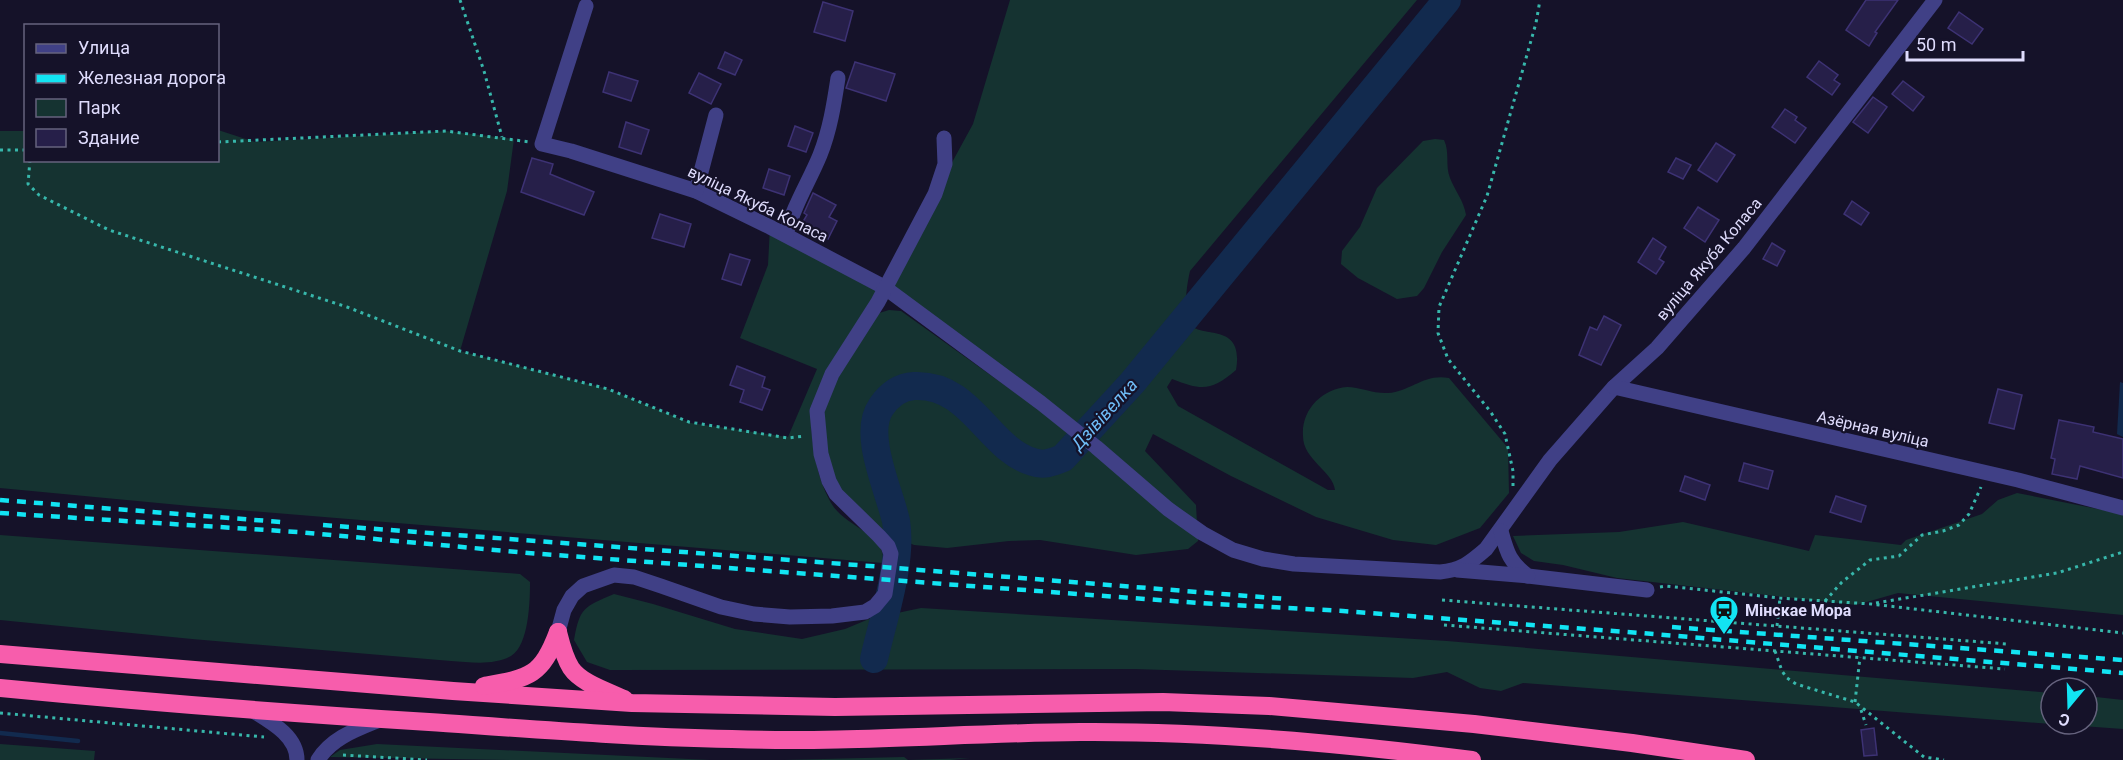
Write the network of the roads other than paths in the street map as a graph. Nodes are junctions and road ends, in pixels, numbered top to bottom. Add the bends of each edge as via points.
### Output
1 (1935, 0) edge
2 (586, 6) dead end
3 (838, 78) dead end
4 (716, 115) dead end
5 (944, 138) dead end
6 (696, 191) junction
7 (786, 235) junction
8 (884, 287) junction
9 (1614, 387) junction
10 (2123, 508) edge
11 (1501, 531) junction
12 (1457, 570) junction
13 (1528, 576) junction
14 (1647, 590) road end
15 (558, 632) junction
16 (0, 654) edge
17 (0, 688) edge
18 (453, 691) junction
19 (632, 704) junction
20 (250, 709) junction
21 (383, 719) junction
22 (320, 757) edge
23 (297, 760) edge
24 (1472, 760) edge
25 (1746, 760) edge

1 - 9 street, вуліца Якуба Коласа via 1744,248 1657,348
2 - 6 street, вуліца Якуба Коласа via 542,144
3 - 7 street via 830,126 790,217
4 - 6 street
5 - 8 street via 945,164 935,194
6 - 7 street, вуліца Якуба Коласа
7 - 8 street, вуліца Якуба Коласа
8 - 12 street, вуліца Якуба Коласа via 1067,424 1168,509 1233,550 1294,564
8 - 15 street via 832,374 817,411 826,472 836,494 879,536 891,554 887,589 875,606 865,612 832,616 754,614 721,608 634,578 614,575 583,586 572,596
9 - 10 street, Азёрная вуліца
9 - 11 street, вуліца Якуба Коласа via 1550,460
11 - 12 street, вуліца Якуба Коласа via 1473,561
11 - 13 street via 1508,555
12 - 13 street, вуліца Якуба Коласа
13 - 14 street, вуліца Якуба Коласа
15 - 18 highway via 549,655 526,676
15 - 19 highway via 572,670
16 - 18 highway
17 - 20 highway
18 - 19 highway
19 - 25 highway via 835,707 1163,702 1269,706 1474,724
20 - 21 highway
20 - 23 street via 281,730 290,740
21 - 22 street via 338,739
21 - 24 highway via 735,740 1081,732 1187,734 1280,739

